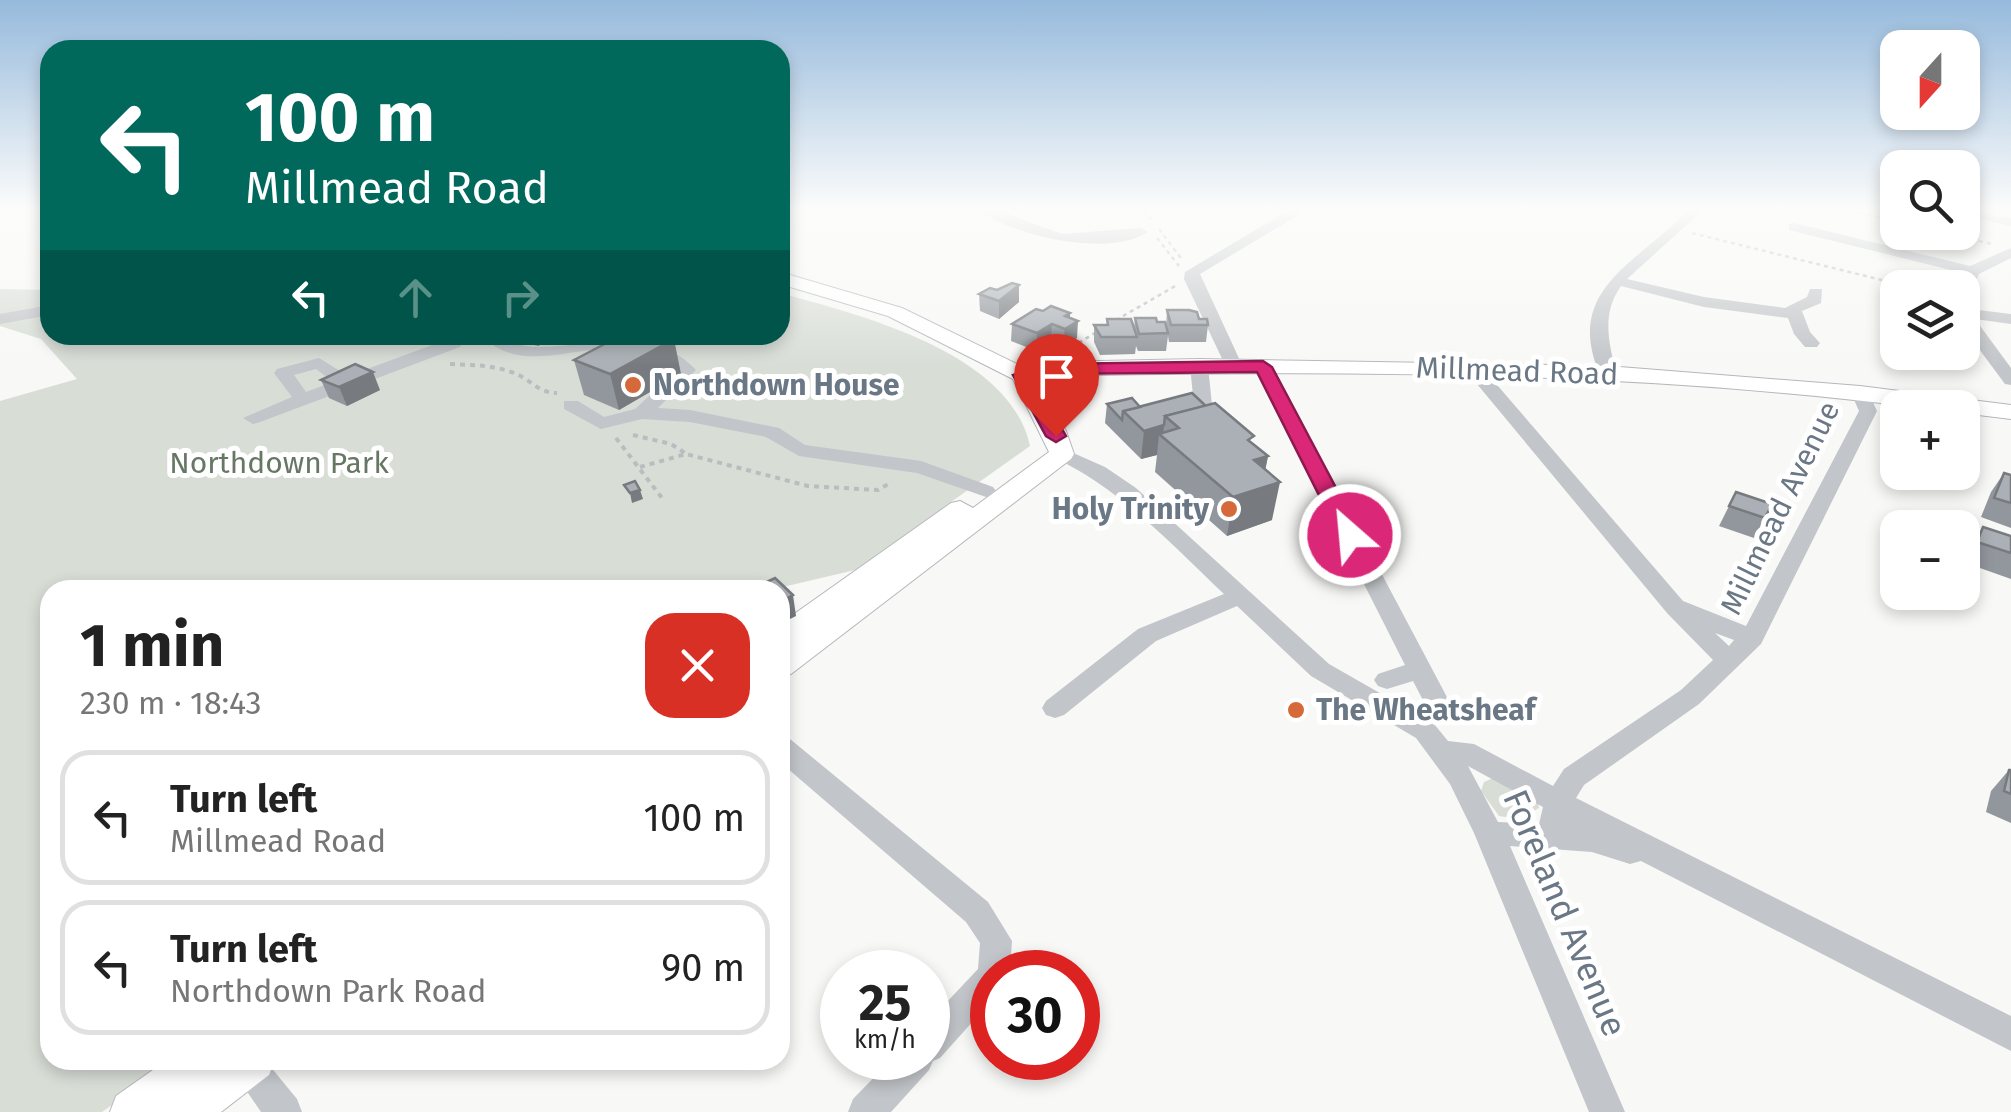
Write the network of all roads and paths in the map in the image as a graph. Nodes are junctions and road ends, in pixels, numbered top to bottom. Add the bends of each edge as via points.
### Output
1 (1181, 263) edge
2 (1183, 263) edge
3 (1213, 263) edge
4 (1639, 263) edge
5 (1812, 263) edge
6 (1939, 263) edge
7 (1968, 270) edge
8 (1193, 275) junction
9 (1880, 280) edge
10 (790, 281) edge
11 (1618, 281) junction
12 (1816, 292) dead end
13 (40, 312) edge
14 (1793, 314) junction
15 (1980, 316) edge
16 (0, 319) edge
17 (2011, 319) edge
18 (1117, 320) edge
19 (1102, 329) edge
20 (1980, 338) edge
21 (1811, 343) dead end
22 (448, 345) edge
23 (501, 345) edge
24 (611, 345) edge
25 (622, 345) edge
26 (404, 360) junction
27 (1199, 366) junction
28 (1234, 366) junction
29 (1263, 367) junction
30 (1473, 368) junction
31 (1050, 369) junction
32 (1607, 373) junction
33 (1022, 375) junction
34 (2011, 380) edge
35 (344, 382) junction
36 (1860, 393) junction
37 (302, 397) junction
38 (571, 405) joint
39 (2011, 412) edge
40 (642, 414) junction
41 (252, 418) dead end
42 (1230, 442) edge
43 (686, 454) junction
44 (1062, 454) junction
45 (640, 467) junction
46 (921, 467) junction
47 (986, 491) junction
48 (662, 498) dead end
49 (934, 540) junction
50 (1237, 596) junction
51 (1675, 607) junction
52 (790, 633) edge
53 (1752, 638) junction
54 (790, 658) edge
55 (1730, 661) junction
56 (1419, 670) junction
57 (1387, 680) dead end
58 (1436, 699) dead end
59 (1055, 708) dead end
60 (1441, 751) junction
61 (790, 754) edge
62 (1559, 801) junction
63 (1489, 833) junction
64 (1550, 836) junction
65 (1681, 868) junction
66 (995, 950) edge
67 (970, 1000) edge
68 (950, 1022) edge
69 (2011, 1034) edge
70 (189, 1070) edge
71 (241, 1070) edge
72 (255, 1070) edge
73 (896, 1080) edge
74 (132, 1112) edge
75 (185, 1112) edge
76 (284, 1112) edge
77 (866, 1112) edge
78 (1607, 1112) edge

1 - 8 path
2 - 8 path
3 - 8 street
4 - 11 street
5 - 9 path
6 - 7 street
8 - 18 path
8 - 28 street
10 - 33 main road via 896,312
11 - 14 street
11 - 32 street via 1598,321
12 - 14 street via 1815,300
13 - 16 street
14 - 21 street
15 - 17 street
19 - 31 path via 1056,356
20 - 34 street
22 - 26 street
23 - 24 street via 557,353
25 - 40 street via 686,370
26 - 35 street
26 - 38 path via 521,374 542,393 565,396
27 - 28 main road, Millmead Road
27 - 31 main road, Millmead Road
27 - 42 street via 1203,406
28 - 29 main road, Millmead Road
29 - 30 main road, Millmead Road
29 - 56 street
30 - 32 main road, Millmead Road
30 - 51 street
31 - 33 main road, Millmead Road
32 - 36 main road, Millmead Road
33 - 44 main road
35 - 37 street
35 - 37 street via 319,363 283,373
36 - 39 main road, Millmead Road
36 - 53 street, Millmead Avenue via 1868,411
37 - 41 street
38 - 40 street via 601,423
40 - 46 street via 690,416 772,432 799,450
43 - 45 path
43 - 45 path via 656,440 614,434
43 - 46 path via 808,486 878,490
44 - 47 main road via 1030,464
44 - 49 main road
44 - 50 street via 1129,492
45 - 48 path
46 - 47 street
47 - 49 main road
49 - 52 main road
49 - 54 main road
50 - 59 street via 1147,635
50 - 60 street via 1320,670 1424,732
51 - 53 street
51 - 55 street
53 - 55 street, Millmead Avenue
55 - 62 street, Millmead Avenue via 1690,697 1574,777
56 - 57 street
56 - 58 street
60 - 62 street via 1464,751
60 - 63 street, Foreland Avenue
61 - 66 street via 977,912
62 - 64 street
62 - 65 street
63 - 64 street
63 - 78 street, Foreland Avenue
64 - 65 street via 1592,840
65 - 69 street
67 - 68 street
70 - 74 main road
71 - 75 main road
72 - 76 street
73 - 77 street

